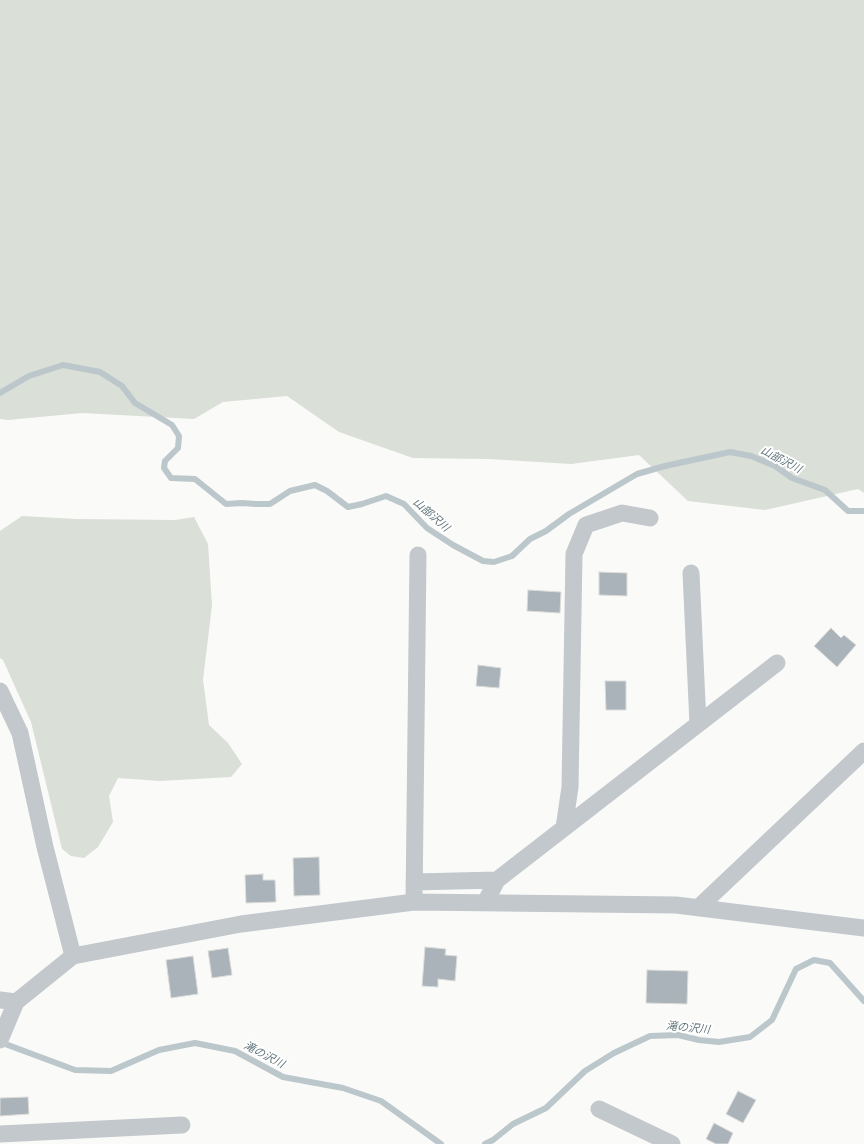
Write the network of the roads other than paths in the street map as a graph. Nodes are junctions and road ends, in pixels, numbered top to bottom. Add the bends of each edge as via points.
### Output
1 (650, 518) dead end
2 (418, 555) dead end
3 (691, 573) dead end
4 (776, 663) dead end
5 (0, 691) edge
6 (698, 724) junction
7 (864, 751) edge
8 (564, 828) junction
9 (497, 880) junction
10 (414, 882) junction
11 (414, 902) junction
12 (485, 903) junction
13 (698, 908) junction
14 (864, 928) edge
15 (73, 956) junction
16 (8, 1001) edge
17 (2, 1035) edge
18 (599, 1109) dead end
19 (182, 1125) dead end
20 (0, 1134) edge
21 (672, 1144) edge

1 - 8 street via 622,513 586,525 574,554 570,788
2 - 10 street
3 - 6 street
4 - 6 street
5 - 15 street via 20,733 45,847
6 - 8 street
7 - 13 street
8 - 9 street
9 - 10 street
9 - 12 street
10 - 11 street
11 - 12 street
11 - 15 street via 241,924
12 - 13 street via 676,905
13 - 14 street
15 - 16 street
16 - 17 street
18 - 21 street
19 - 20 street

